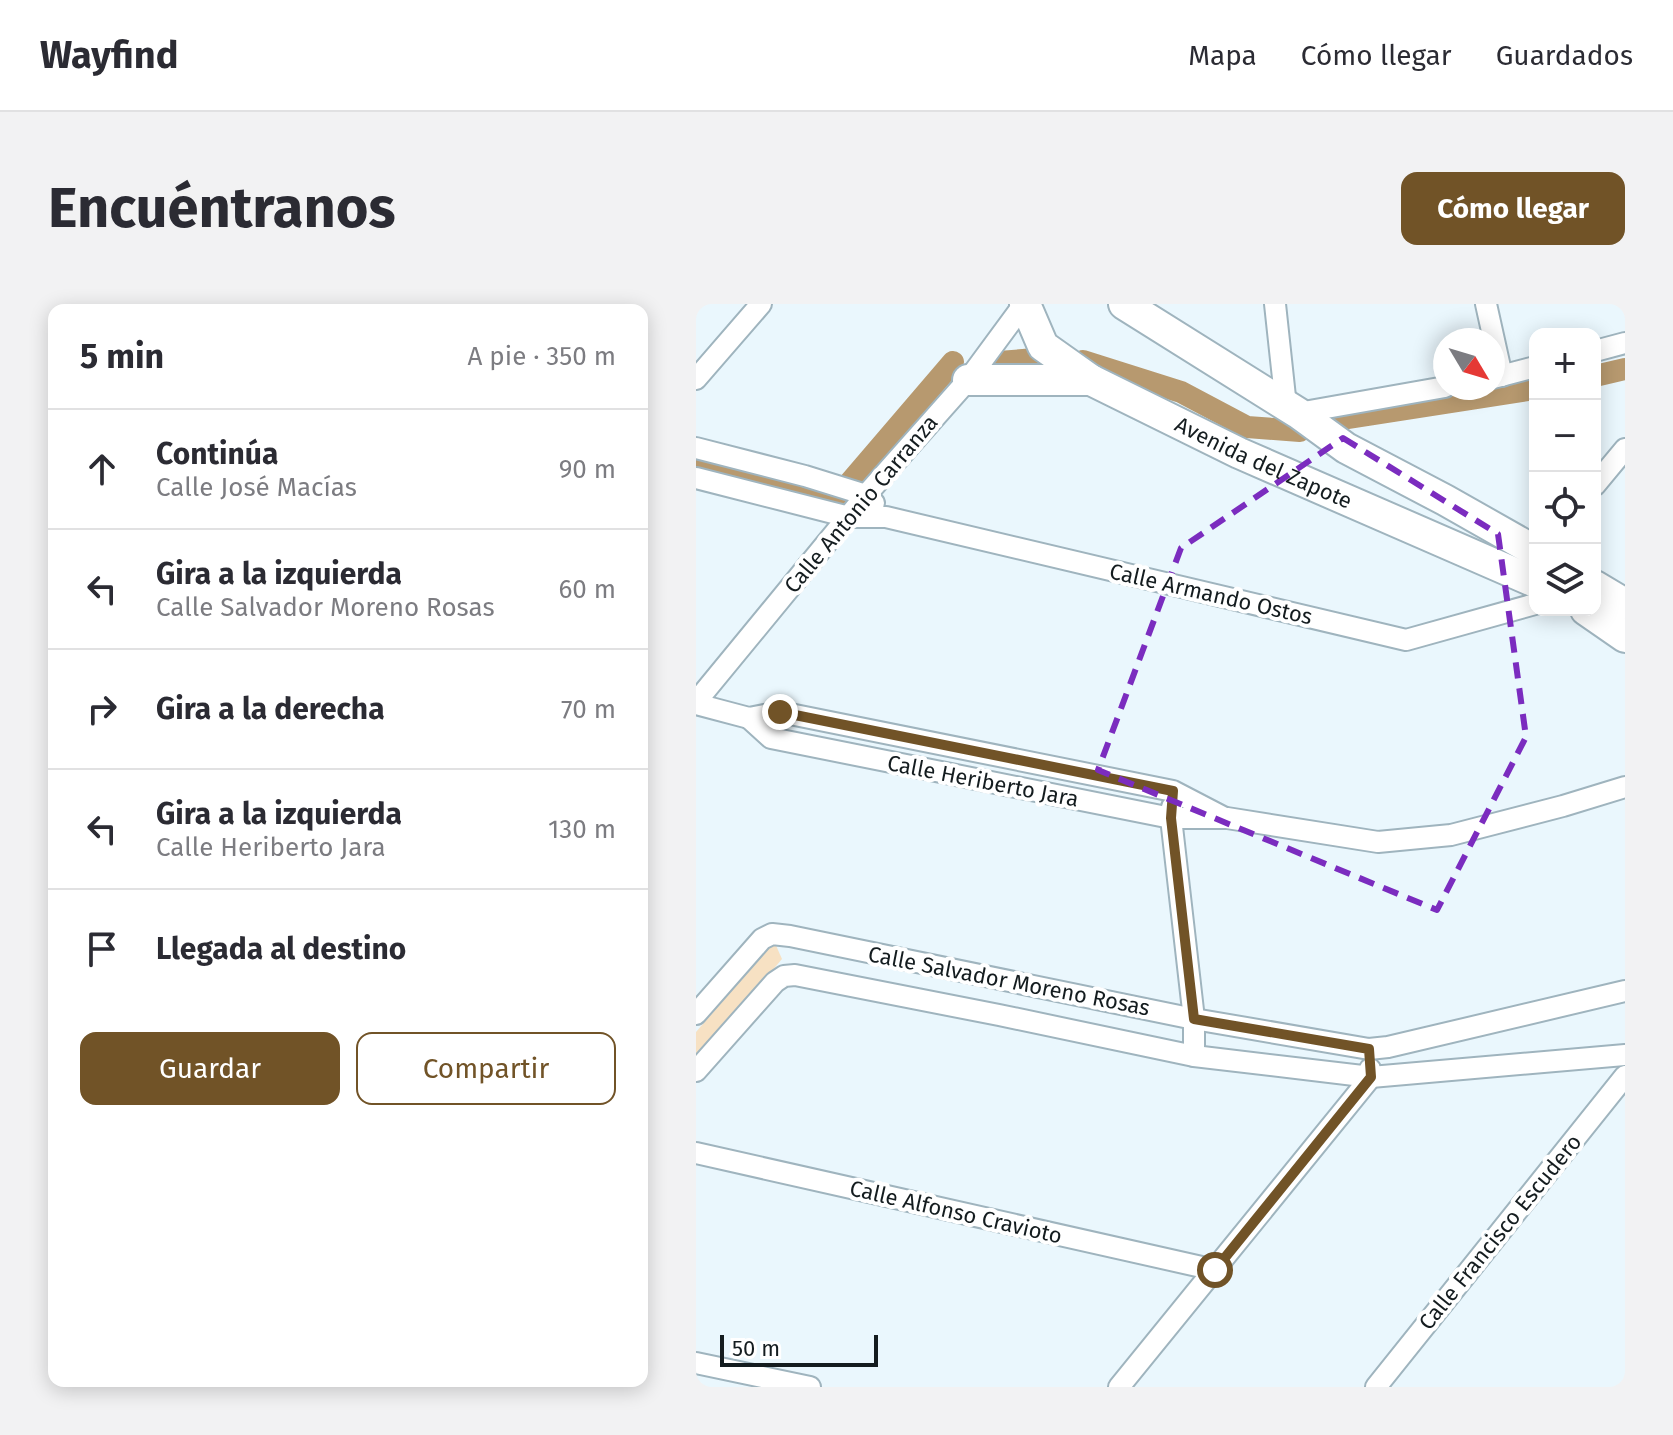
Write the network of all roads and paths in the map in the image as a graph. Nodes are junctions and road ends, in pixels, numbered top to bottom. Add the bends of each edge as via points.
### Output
1 (761, 304) edge
2 (1024, 304) edge
3 (1124, 304) edge
4 (1275, 304) edge
5 (1486, 304) edge
6 (1490, 328) edge
7 (1625, 343) edge
8 (1601, 349) edge
9 (1529, 369) edge
10 (1505, 375) edge
11 (696, 379) edge
12 (968, 380) junction
13 (1091, 380) junction
14 (1433, 389) edge
15 (1292, 409) junction
16 (696, 448) edge
17 (1625, 449) edge
18 (696, 478) edge
19 (1601, 478) edge
20 (866, 495) junction
21 (849, 517) junction
22 (886, 517) junction
23 (1529, 548) edge
24 (1529, 579) edge
25 (1601, 590) edge
26 (1625, 604) edge
27 (1529, 606) edge
28 (1595, 616) edge
29 (1625, 637) edge
30 (696, 703) edge
31 (749, 718) junction
32 (1625, 787) edge
33 (1173, 791) junction
34 (1171, 818) junction
35 (1227, 818) junction
36 (816, 942) junction
37 (811, 978) junction
38 (1625, 991) edge
39 (696, 1014) edge
40 (1194, 1019) junction
41 (1369, 1049) junction
42 (1625, 1055) edge
43 (1194, 1056) junction
44 (696, 1071) edge
45 (1625, 1076) edge
46 (1371, 1077) junction
47 (696, 1153) edge
48 (1215, 1270) junction
49 (696, 1363) edge
50 (810, 1387) edge
51 (1119, 1387) edge
52 (1376, 1387) edge

1 - 11 street
2 - 12 street, Calle Antonio Carranza
2 - 13 main road, Avenida del Zapote via 1043,346
3 - 15 main road, Avenida del Zapote
4 - 15 street
5 - 6 street
7 - 8 street
9 - 10 street
12 - 13 main road
12 - 20 street, Calle Antonio Carranza
13 - 24 main road, Avenida del Zapote via 1239,453
14 - 15 street
15 - 23 main road, Avenida del Zapote via 1346,448
16 - 20 street
17 - 19 street
18 - 21 street, Calle Armando Ostos
20 - 21 street, Calle Antonio Carranza
20 - 22 street
21 - 22 street, Calle Armando Ostos
21 - 30 street, Calle Antonio Carranza
22 - 27 street, Calle Armando Ostos via 1406,640
25 - 26 main road
28 - 29 main road
30 - 31 street, Calle Heriberto Jara
31 - 33 street, Calle Heriberto Jara via 780,712
31 - 34 street, Calle Heriberto Jara via 771,738
32 - 35 street, Calle Heriberto Jara via 1451,835 1378,842
33 - 34 street
33 - 35 street, Calle Heriberto Jara
34 - 35 street, Calle Heriberto Jara
34 - 40 street
36 - 37 street
36 - 39 street, Calle Salvador Moreno Rosas via 772,934 762,939
36 - 40 street, Calle Salvador Moreno Rosas
37 - 43 street, Calle Salvador Moreno Rosas
37 - 44 street, Calle Salvador Moreno Rosas via 784,976 775,982
38 - 41 street, Calle Salvador Moreno Rosas
40 - 41 street, Calle Salvador Moreno Rosas
40 - 43 street
41 - 46 street
42 - 46 street, Calle Salvador Moreno Rosas
43 - 46 street, Calle Salvador Moreno Rosas
45 - 52 street, Calle Francisco Escudero
46 - 48 street
47 - 48 street, Calle Alfonso Cravioto
48 - 51 street
49 - 50 street

